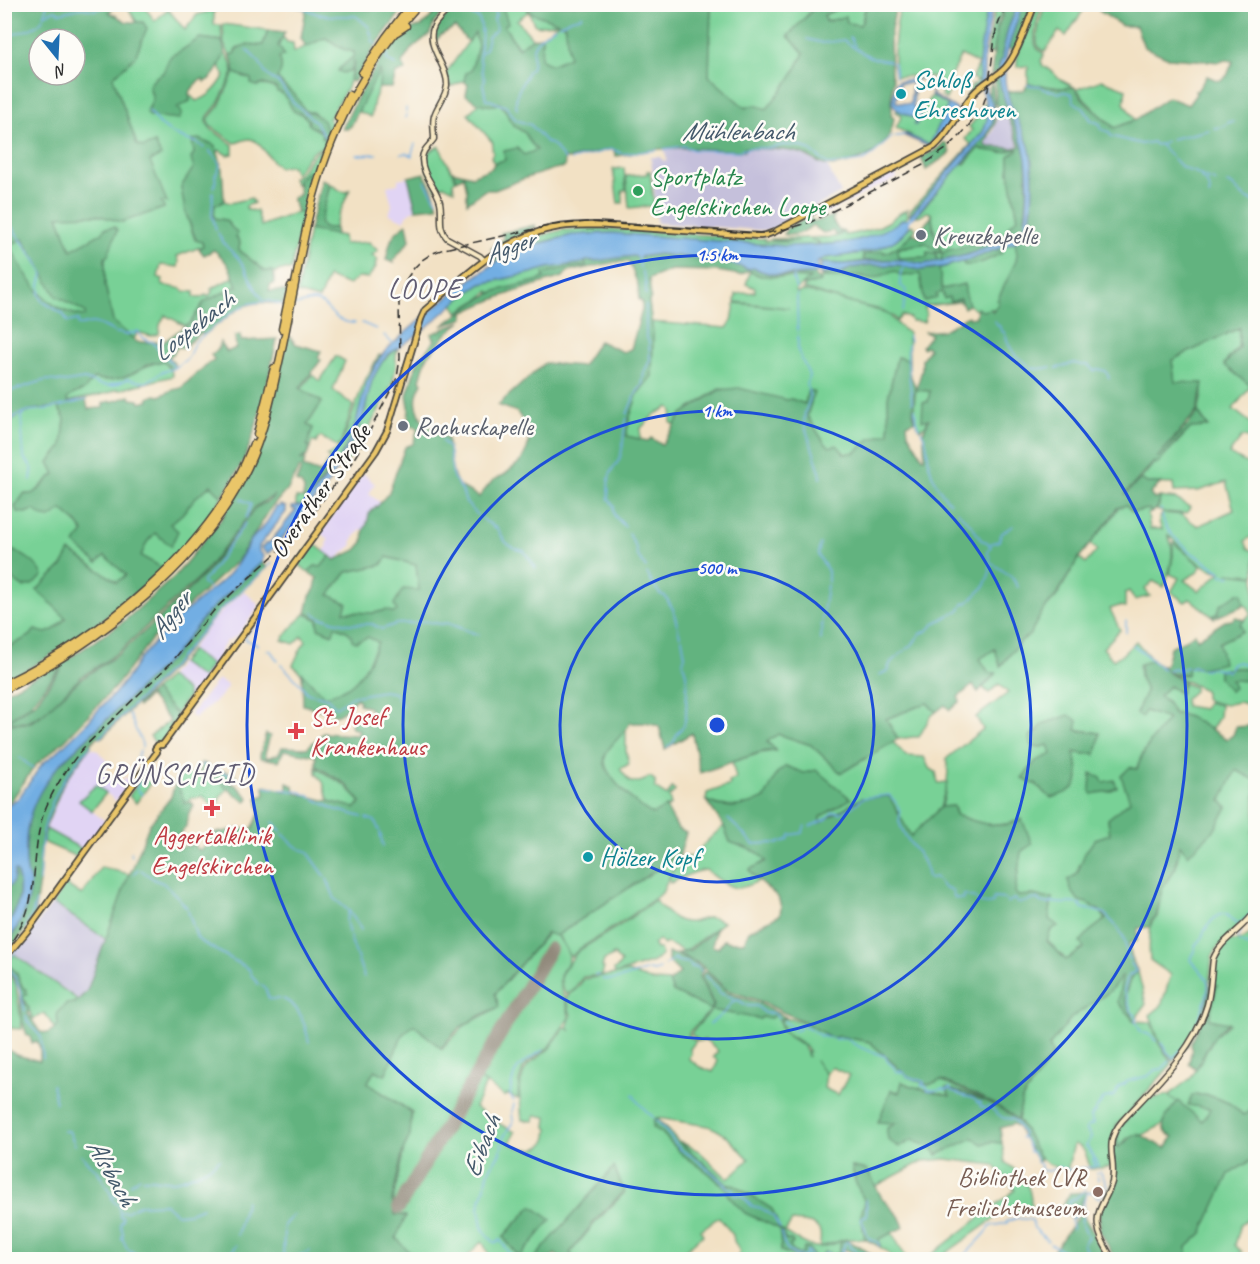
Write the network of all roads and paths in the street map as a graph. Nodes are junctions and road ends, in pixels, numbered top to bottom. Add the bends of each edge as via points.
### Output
1 (411, 4) edge
2 (419, 4) edge
3 (452, 4) edge
4 (1035, 4) edge
5 (406, 26) dead end
6 (394, 34) junction
7 (338, 123) junction
8 (484, 260) junction
9 (278, 360) junction
10 (4, 684) edge
11 (4, 690) edge
12 (1256, 910) edge
13 (4, 959) edge
14 (1113, 1260) edge

1 - 7 highway via 351,91
2 - 6 highway
3 - 8 main road via 431,35 447,84 434,116 434,139 424,151 422,161 440,202 444,235
4 - 8 main road, Overather Straße via 1006,67 979,88 934,147 774,232 760,236 597,225 559,227 513,241
5 - 6 highway
6 - 7 highway
7 - 9 highway via 306,208
8 - 13 main road, Overather Straße via 425,310 382,442
9 - 10 highway via 258,432 243,467 225,498 184,551 98,628
9 - 11 highway via 266,420 254,453 212,526 174,569 129,610 61,659
12 - 14 main road via 1215,954 1207,1005 1188,1047 1114,1133 1112,1184 1097,1222

